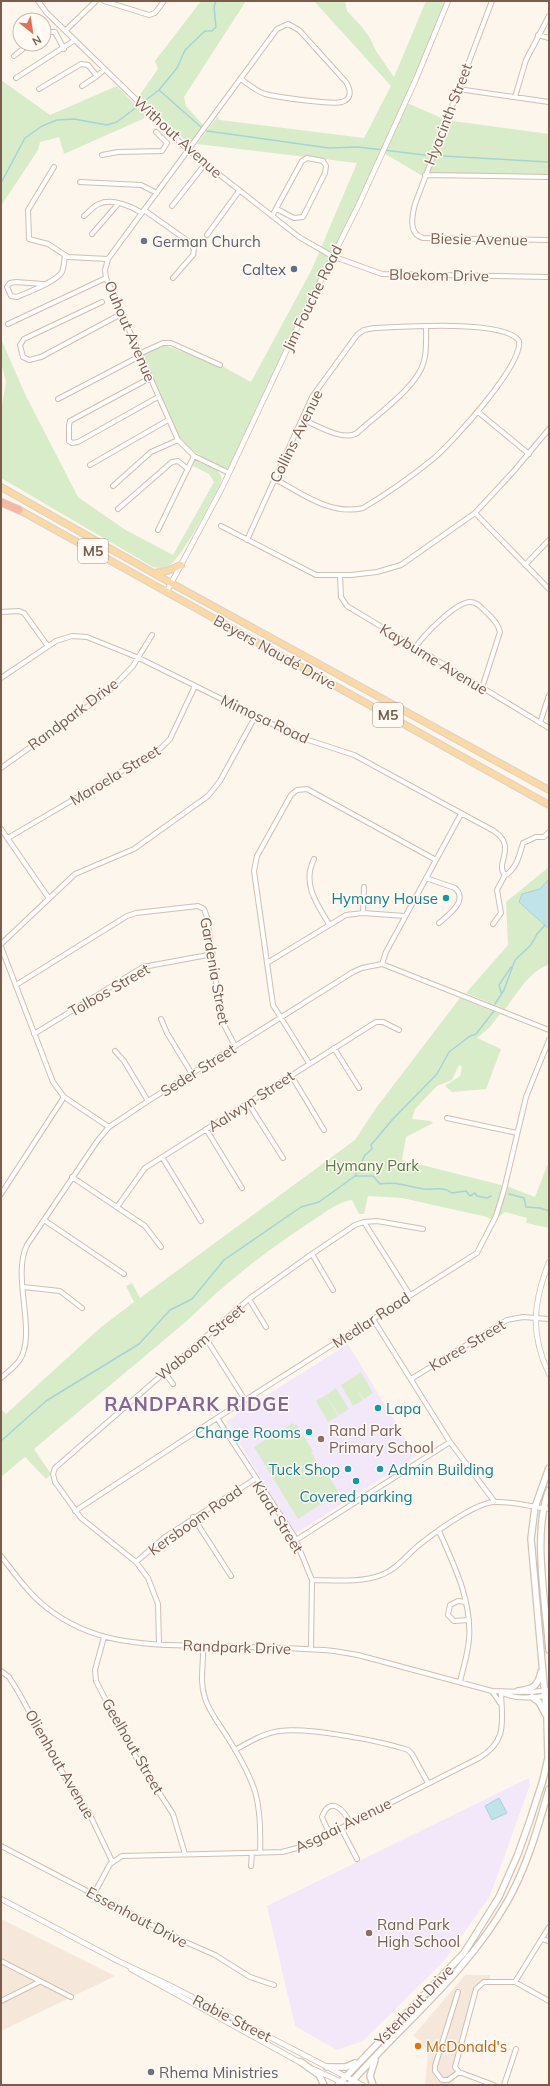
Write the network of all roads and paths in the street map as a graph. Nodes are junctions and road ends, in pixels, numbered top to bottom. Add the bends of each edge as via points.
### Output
1 (38, 1) edge
2 (96, 1) edge
3 (104, 1) edge
4 (164, 1) edge
5 (448, 1) edge
6 (492, 1) edge
7 (549, 16) edge
8 (66, 30) junction
9 (52, 32) edge
10 (538, 35) junction
11 (549, 38) edge
12 (75, 40) junction
13 (64, 49) junction
14 (19, 52) edge
15 (14, 56) dead end
16 (105, 69) junction
17 (97, 76) junction
18 (16, 78) dead end
19 (241, 79) junction
20 (82, 86) dead end
21 (39, 89) dead end
22 (458, 89) junction
23 (515, 97) junction
24 (549, 102) edge
25 (156, 132) dead end
26 (173, 136) junction
27 (167, 143) junction
28 (188, 150) junction
29 (102, 155) dead end
30 (205, 164) junction
31 (54, 167) dead end
32 (425, 175) junction
33 (549, 177) edge
34 (80, 182) dead end
35 (239, 191) junction
36 (157, 193) junction
37 (118, 204) junction
38 (172, 206) dead end
39 (277, 209) junction
40 (143, 212) junction
41 (84, 216) dead end
42 (272, 216) junction
43 (413, 229) joint
44 (92, 234) dead end
45 (207, 235) dead end
46 (549, 240) edge
47 (65, 256) junction
48 (332, 256) junction
49 (108, 259) junction
50 (549, 277) edge
51 (106, 278) junction
52 (173, 278) dead end
53 (43, 284) junction
54 (102, 302) dead end
55 (121, 314) junction
56 (8, 324) dead end
57 (426, 326) junction
58 (140, 355) junction
59 (220, 366) dead end
60 (150, 378) junction
61 (158, 397) junction
62 (58, 399) dead end
63 (478, 412) junction
64 (168, 420) junction
65 (302, 420) junction
66 (549, 429) edge
67 (178, 440) junction
68 (529, 454) junction
69 (194, 456) junction
70 (90, 465) dead end
71 (188, 468) junction
72 (229, 473) junction
73 (275, 478) junction
74 (113, 486) dead end
75 (1, 487) edge
76 (1, 500) edge
77 (19, 510) joint
78 (118, 510) dead end
79 (475, 513) junction
80 (221, 526) dead end
81 (158, 530) dead end
82 (247, 540) junction
83 (549, 540) edge
84 (181, 565) junction
85 (525, 565) junction
86 (154, 572) junction
87 (340, 576) junction
88 (171, 583) junction
89 (549, 589) edge
90 (167, 591) junction
91 (1, 612) edge
92 (152, 635) dead end
93 (47, 645) junction
94 (415, 648) junction
95 (139, 658) junction
96 (1, 678) edge
97 (195, 686) junction
98 (482, 688) junction
99 (549, 695) edge
100 (255, 717) junction
101 (540, 723) junction
102 (549, 728) edge
103 (1, 768) edge
104 (549, 790) edge
105 (549, 805) edge
106 (461, 814) junction
107 (1, 829) edge
108 (549, 832) edge
109 (8, 838) junction
110 (314, 859) dead end
111 (436, 860) junction
112 (506, 875) junction
113 (426, 878) junction
114 (364, 887) dead end
115 (48, 897) junction
116 (363, 913) junction
117 (405, 916) junction
118 (439, 923) dead end
119 (329, 924) junction
120 (493, 924) dead end
121 (1, 946) edge
122 (213, 954) junction
123 (267, 963) junction
124 (382, 964) junction
125 (16, 985) junction
126 (161, 1019) dead end
127 (280, 1019) junction
128 (399, 1030) dead end
129 (549, 1030) edge
130 (34, 1034) junction
131 (549, 1040) edge
132 (236, 1046) junction
133 (334, 1048) junction
134 (115, 1051) dead end
135 (309, 1063) junction
136 (192, 1074) junction
137 (291, 1076) junction
138 (359, 1088) dead end
139 (64, 1097) junction
140 (148, 1101) junction
141 (248, 1103) junction
142 (447, 1118) dead end
143 (109, 1127) junction
144 (206, 1129) junction
145 (324, 1130) dead end
146 (517, 1133) junction
147 (162, 1157) junction
148 (283, 1158) dead end
149 (72, 1177) junction
150 (242, 1188) dead end
151 (1, 1194) edge
152 (117, 1207) junction
153 (44, 1220) junction
154 (201, 1221) dead end
155 (364, 1222) junction
156 (423, 1229) dead end
157 (161, 1247) dead end
158 (312, 1254) junction
159 (549, 1262) edge
160 (124, 1274) dead end
161 (23, 1287) junction
162 (333, 1290) dead end
163 (410, 1295) junction
164 (249, 1299) junction
165 (82, 1308) dead end
166 (535, 1318) junction
167 (373, 1319) junction
168 (549, 1319) edge
169 (266, 1327) dead end
170 (205, 1337) junction
171 (164, 1372) junction
172 (549, 1374) edge
173 (1, 1378) edge
174 (411, 1379) junction
175 (173, 1384) dead end
176 (245, 1400) junction
177 (217, 1418) junction
178 (450, 1442) junction
179 (549, 1468) edge
180 (255, 1479) junction
181 (549, 1490) edge
182 (494, 1501) junction
183 (535, 1507) junction
184 (547, 1509) edge
185 (75, 1511) junction
186 (193, 1517) junction
187 (439, 1530) junction
188 (296, 1540) junction
189 (1, 1556) edge
190 (6, 1562) junction
191 (136, 1562) junction
192 (1, 1566) edge
193 (231, 1576) dead end
194 (312, 1580) junction
195 (466, 1602) junction
196 (469, 1620) junction
197 (104, 1637) junction
198 (159, 1644) junction
199 (203, 1646) junction
200 (311, 1649) junction
201 (549, 1650) edge
202 (542, 1668) junction
203 (1, 1671) edge
204 (460, 1682) junction
205 (492, 1691) junction
206 (518, 1691) junction
207 (501, 1692) junction
208 (547, 1693) edge
209 (512, 1697) junction
210 (532, 1697) junction
211 (501, 1707) junction
212 (547, 1719) junction
213 (235, 1750) junction
214 (428, 1783) junction
215 (549, 1789) edge
216 (350, 1823) junction
217 (341, 1828) junction
218 (329, 1833) junction
219 (1, 1846) edge
220 (252, 1853) junction
221 (260, 1853) junction
222 (185, 1854) junction
223 (357, 1859) dead end
224 (112, 1862) junction
225 (252, 1866) dead end
226 (94, 1894) junction
227 (1, 1899) edge
228 (549, 1927) edge
229 (542, 1939) junction
230 (549, 1941) edge
231 (1, 1961) edge
232 (118, 1961) junction
233 (40, 1982) junction
234 (515, 1982) junction
235 (274, 1985) dead end
236 (458, 1992) dead end
237 (71, 1997) dead end
238 (1, 2001) edge
239 (549, 2002) edge
240 (516, 2050) dead end
241 (376, 2056) junction
242 (361, 2059) junction
243 (301, 2062) junction
244 (326, 2067) junction
245 (459, 2072) junction
246 (345, 2076) junction
247 (339, 2083) edge
248 (350, 2083) edge
249 (324, 2085) edge
250 (362, 2085) edge
251 (373, 2085) edge
252 (494, 2085) edge
253 (504, 2085) edge

1 - 8 street, Without Avenue
2 - 8 street
3 - 4 street via 149,15 155,13
5 - 48 street, Jim Fouche Road via 416,79
6 - 22 street, Hyacinth Street
7 - 10 street
8 - 12 street, Without Avenue
9 - 13 street via 55,32
10 - 11 street
10 - 23 street via 526,60
12 - 13 street
12 - 16 street, Without Avenue
13 - 18 street
14 - 15 street
16 - 17 street
16 - 26 street, Without Avenue
17 - 20 street
17 - 21 street via 83,63
19 - 19 street, Ouhout Avenue via 277,29 288,24 299,30 346,82 350,92 346,100 339,103 300,99 264,94
19 - 28 street, Ouhout Avenue
22 - 23 street
22 - 32 street, Hyacinth Street
23 - 24 street
25 - 27 street
26 - 27 street
26 - 28 street, Without Avenue
27 - 29 street via 162,151
28 - 30 street, Without Avenue
28 - 36 street, Ouhout Avenue
30 - 35 street, Without Avenue
30 - 38 street
31 - 47 street via 28,210 29,239 44,242
32 - 33 street
32 - 43 street, Hyacinth Street via 414,204
34 - 36 street via 141,185
35 - 42 street, Without Avenue
35 - 45 street
36 - 40 street, Ouhout Avenue
37 - 40 street
37 - 41 street via 100,203
37 - 44 street
39 - 39 street via 294,218 303,217 325,173 326,166 323,161 307,158 302,161
39 - 42 street
40 - 49 street, Ouhout Avenue
40 - 52 street via 188,241 194,249 193,255
42 - 48 street, Without Avenue via 299,237
43 - 46 street, Biesie Avenue via 423,238
47 - 49 street
47 - 53 street via 61,273
48 - 50 street, Bloekom Drive via 382,274
48 - 72 street, Jim Fouche Road
49 - 51 street, Ouhout Avenue
51 - 55 street, Ouhout Avenue
51 - 56 street
53 - 53 street via 15,297 10,294 7,287 10,283 16,282
54 - 55 street via 24,340 20,345 23,357 29,360 41,357
55 - 58 street, Ouhout Avenue
57 - 63 street, Collins Avenue via 491,328 509,332 517,337 520,344 514,360
57 - 65 street, Collins Avenue via 374,328 357,335 317,389
57 - 65 street via 425,354 419,373 409,386 356,433 343,436
58 - 59 street via 164,343 171,343
58 - 60 street, Ouhout Avenue
58 - 62 street
60 - 61 street, Ouhout Avenue
60 - 61 street via 70,421 69,441 78,442
61 - 64 street, Ouhout Avenue
63 - 68 street
63 - 73 street via 432,460 363,508 351,510 329,507
64 - 67 street, Ouhout Avenue
64 - 70 street
65 - 73 street, Collins Avenue
66 - 68 street
67 - 69 street, Ouhout Avenue
67 - 74 street via 151,452
68 - 79 street
69 - 71 street
69 - 72 street, Ouhout Avenue
71 - 78 street via 178,461 172,462
71 - 81 street
72 - 84 street, Jim Fouche Road
73 - 82 street, Collins Avenue
75 - 86 main road, Beyers Naudé Drive / M5
76 - 77 highway
77 - 90 main road, Beyers Naudé Drive / M5
79 - 85 street
79 - 87 street via 394,568
80 - 82 street
82 - 87 street via 310,574
83 - 85 street
84 - 86 main road via 168,571
84 - 88 street, Jim Fouche Road
85 - 89 street
86 - 88 main road, Beyers Naudé Drive / M5
87 - 94 street, Kayburne Avenue via 341,597 347,606
88 - 90 street, Jim Fouche Road
88 - 104 main road, Beyers Naudé Drive / M5
90 - 105 main road, Beyers Naudé Drive / M5
91 - 93 street via 24,613
92 - 95 street, Randpark Drive
93 - 95 street, Mimosa Road via 78,635
93 - 96 street, Mimosa Road
94 - 98 street, Kayburne Avenue
94 - 98 street via 429,629 446,615 466,602 475,603 492,618 500,632
95 - 97 street, Mimosa Road
95 - 103 street, Randpark Drive via 108,692
97 - 100 street, Mimosa Road
97 - 109 street, Maroela Street via 170,739 161,748
98 - 101 street, Kayburne Avenue
99 - 101 street
100 - 106 street, Mimosa Road via 296,736 350,754
100 - 115 street via 220,781 208,796 134,849 75,874
101 - 102 street, Kayburne Avenue
106 - 111 street
106 - 112 street, Mimosa Road via 504,839 506,848 503,872
107 - 109 street
108 - 112 street via 544,837 536,837 524,843 512,871
109 - 115 street
110 - 119 street via 309,872 311,890 314,900
111 - 113 street
111 - 123 street via 307,789 294,792 257,856 254,866
112 - 120 street via 497,890 501,913
113 - 117 street
113 - 118 street via 455,888 460,897 459,903
114 - 116 street
115 - 121 street
116 - 117 street
116 - 119 street via 346,915
117 - 124 street
119 - 123 street
121 - 125 street
122 - 125 street, Gardenia Street via 207,917 201,907 136,913 117,921
122 - 130 street, Tolbos Street via 142,968
122 - 132 street, Gardenia Street via 222,1023
123 - 127 street via 271,1000
124 - 127 street, Seder Street via 353,972
124 - 129 street
125 - 130 street
126 - 136 street
127 - 132 street, Seder Street
127 - 135 street
128 - 133 street, Aalwyn Street via 383,1022 376,1022
130 - 139 street via 53,1082
131 - 146 street, Medlar Road via 528,1090
132 - 136 street, Seder Street
133 - 135 street, Aalwyn Street
133 - 138 street
134 - 140 street via 124,1061
135 - 137 street, Aalwyn Street
136 - 140 street, Seder Street
137 - 141 street, Aalwyn Street
137 - 145 street
139 - 143 street
139 - 151 street
140 - 143 street, Seder Street
141 - 144 street, Aalwyn Street
141 - 148 street
142 - 146 street
143 - 149 street, Seder Street
144 - 147 street, Aalwyn Street
144 - 150 street
146 - 163 street, Medlar Road via 496,1216 479,1250
147 - 152 street, Aalwyn Street via 142,1172
147 - 154 street
149 - 152 street
149 - 153 street, Seder Street
152 - 157 street via 149,1229
153 - 160 street
153 - 161 street, Seder Street via 24,1253
155 - 156 street via 382,1222
155 - 158 street, Waboom Street via 355,1225
155 - 163 street
158 - 162 street
158 - 164 street, Waboom Street
159 - 166 street via 537,1296
161 - 165 street via 60,1291
161 - 173 street, Seder Street via 24,1349 19,1360
163 - 167 street, Medlar Road
164 - 169 street
164 - 170 street, Waboom Street
166 - 168 street, Karee Street
166 - 172 street via 538,1342
166 - 174 street, Karee Street via 516,1317 506,1320
167 - 174 street
167 - 176 street, Medlar Road
170 - 171 street, Waboom Street
170 - 176 street
171 - 175 street
171 - 185 street, Waboom Street via 53,1471 54,1478
174 - 178 street
176 - 177 street, Medlar Road
177 - 180 street, Kiaat Street
177 - 185 street, Medlar Road
178 - 182 street
178 - 188 street
179 - 183 main road, Ysterhout Drive
180 - 186 street, Kersboom Road
180 - 188 street, Kiaat Street
181 - 184 main road
182 - 183 street
182 - 187 street via 468,1512
183 - 184 street
183 - 202 main road, Ysterhout Drive via 532,1549
184 - 201 main road via 541,1553
185 - 191 street via 86,1523
186 - 191 street, Kersboom Road via 164,1537
186 - 193 street
187 - 194 street via 381,1576
187 - 195 street
188 - 194 street, Kiaat Street
189 - 190 street, Randpark Drive
190 - 192 street
190 - 197 street, Randpark Drive via 26,1588 47,1608 75,1626
191 - 198 street via 148,1578 156,1596
194 - 200 street, Kiaat Street
195 - 196 street
195 - 196 street via 458,1601 450,1605 448,1615 454,1621
196 - 204 street via 468,1648
197 - 198 street, Randpark Drive
197 - 222 street, Geelhout Street via 95,1670 96,1681 132,1751 173,1814
198 - 199 street, Randpark Drive
199 - 200 street, Randpark Drive
199 - 213 street via 202,1687 205,1698
200 - 204 street, Randpark Drive via 358,1655
202 - 206 main road via 536,1685 531,1689
202 - 208 main road, Ysterhout Drive
203 - 224 street, Olienhout Avenue via 9,1677 19,1693 66,1779 89,1814
204 - 205 street, Randpark Drive
205 - 207 street, Randpark Drive
205 - 211 street
206 - 207 street, Randpark Drive
206 - 208 street, Randpark Drive
207 - 209 street, Randpark Drive
207 - 211 street, Asgaai Avenue
208 - 210 street, Randpark Drive
208 - 212 main road, Ysterhout Drive
209 - 210 street, Randpark Drive
209 - 211 street via 505,1700
210 - 212 main road via 540,1702
211 - 214 street, Asgaai Avenue via 501,1733 492,1748 479,1758
212 - 242 main road, Ysterhout Drive via 548,1758 543,1780 518,1854 499,1897 464,1953
213 - 214 street via 262,1736 280,1731 308,1731 342,1736 408,1750
213 - 221 street via 250,1776 258,1799 261,1825
214 - 216 street, Asgaai Avenue
215 - 241 main road, Ysterhout Drive via 518,1879 493,1925 465,1964
216 - 217 street, Asgaai Avenue
216 - 218 street via 342,1809 330,1807 322,1817
217 - 218 street, Asgaai Avenue
217 - 223 street
218 - 221 street, Asgaai Avenue via 291,1850
219 - 226 street, Essenhout Drive
220 - 221 street, Asgaai Avenue
220 - 222 street, Asgaai Avenue
220 - 225 street
222 - 224 street, Asgaai Avenue via 128,1855
224 - 226 street
226 - 235 street, Essenhout Drive via 212,1954 250,1977
227 - 232 street, Rabie Street
228 - 229 street
229 - 230 street
229 - 234 street
231 - 233 street
232 - 243 street, Rabie Street
232 - 244 street, Rabie Street
233 - 237 street
233 - 238 street
234 - 239 street
234 - 245 street via 484,1982 476,1989 454,2062
236 - 245 street via 435,2066 442,2080 448,2080
240 - 253 street
241 - 248 main road, Ysterhout Drive
241 - 251 main road via 370,2072
242 - 244 main road via 346,2067
242 - 246 main road, Ysterhout Drive
243 - 247 street, Rabie Street
243 - 249 main road via 319,2075
244 - 246 street, Rabie Street
245 - 252 street
246 - 247 main road, Ysterhout Drive
246 - 248 street, Rabie Street
247 - 248 street, Rabie Street
248 - 250 street

